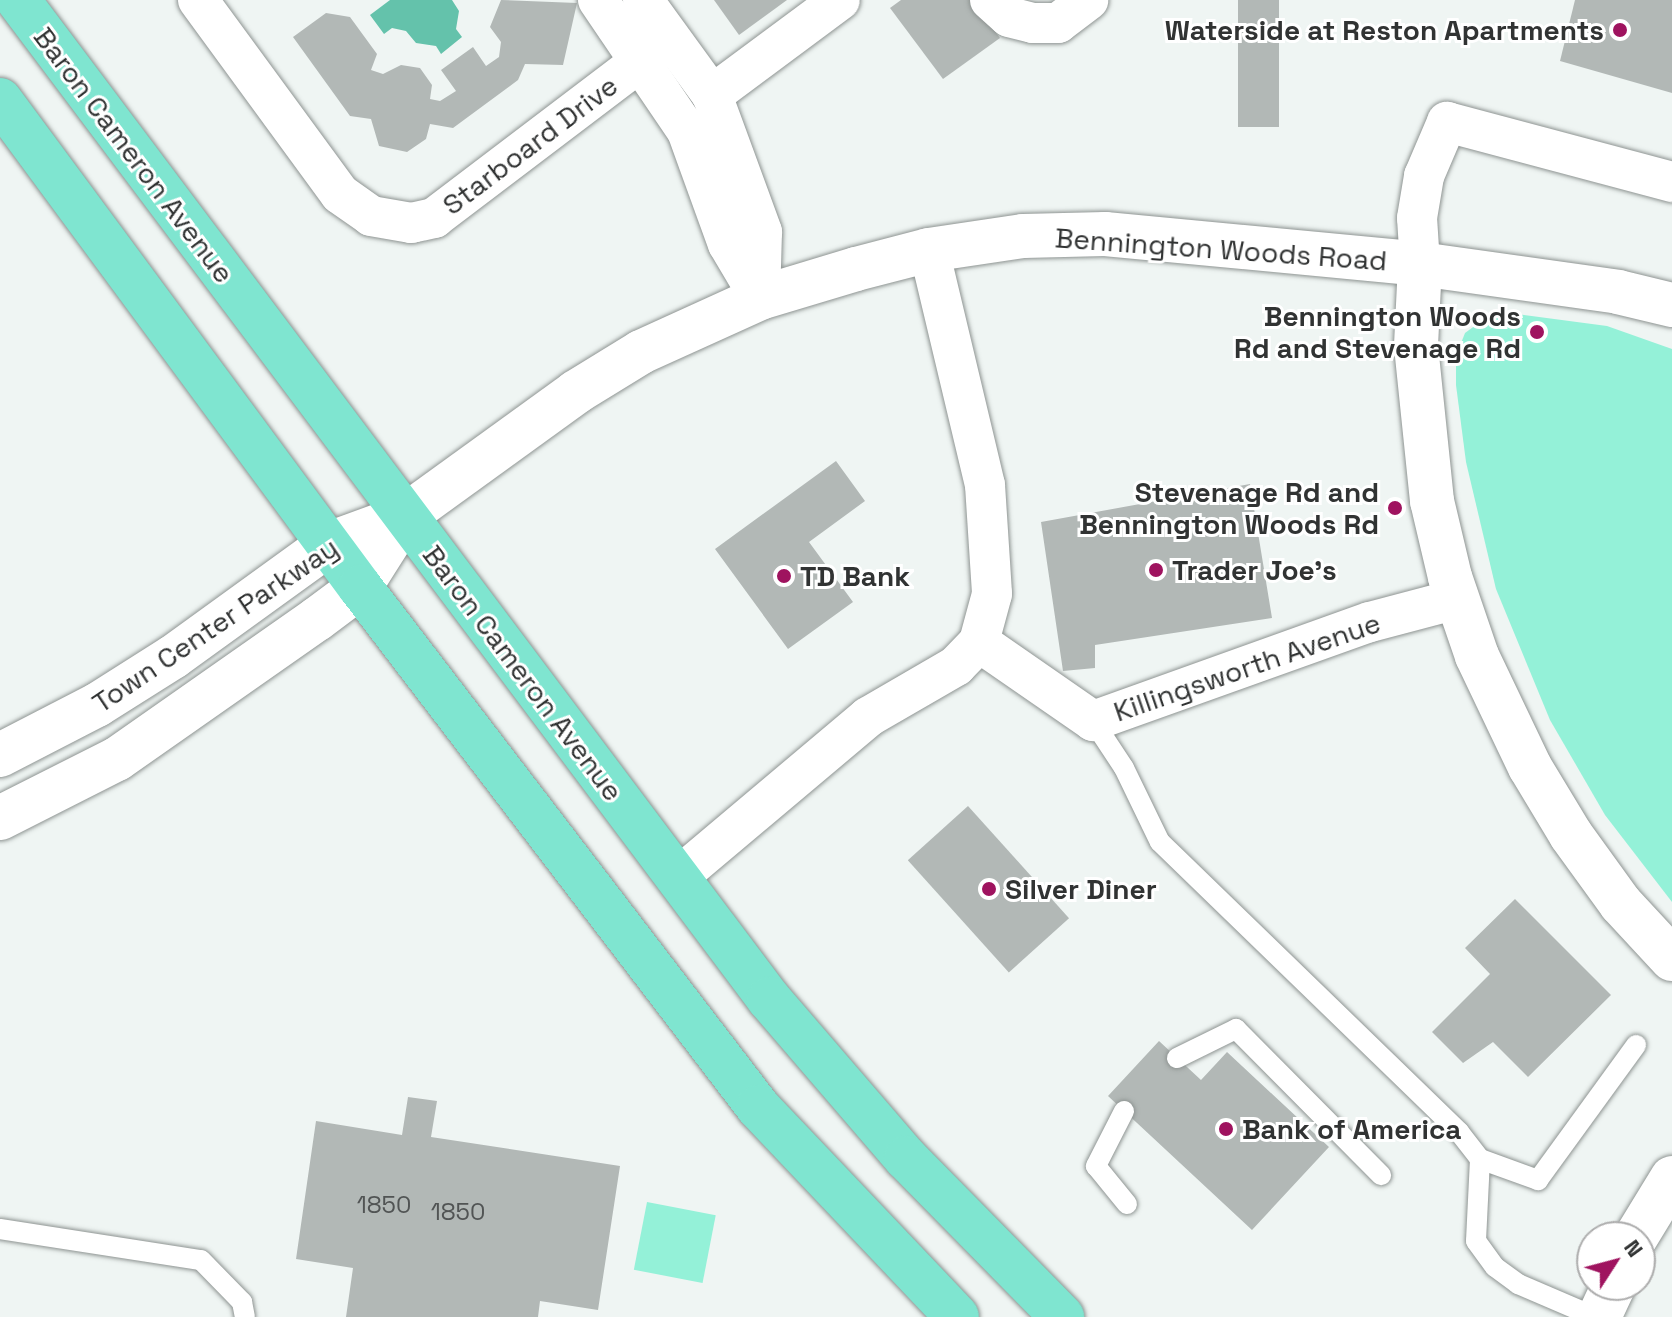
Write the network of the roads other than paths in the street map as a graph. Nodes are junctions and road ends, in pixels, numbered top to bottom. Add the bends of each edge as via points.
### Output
1 (18, 0) edge
2 (198, 0) edge
3 (598, 0) edge
4 (643, 0) edge
5 (840, 0) edge
6 (990, 0) edge
7 (1088, 0) edge
8 (655, 50) junction
9 (712, 95) junction
10 (0, 100) edge
11 (1672, 182) edge
12 (929, 250) junction
13 (1420, 264) junction
14 (760, 298) junction
15 (1672, 305) edge
16 (405, 516) junction
17 (329, 544) junction
18 (360, 587) junction
19 (1457, 599) junction
20 (979, 642) junction
21 (1093, 721) junction
22 (0, 755) edge
23 (0, 818) edge
24 (677, 878) junction
25 (1672, 959) edge
26 (1636, 1045) dead end
27 (1177, 1058) dead end
28 (1124, 1111) dead end
29 (1480, 1159) junction
30 (1381, 1175) dead end
31 (1672, 1178) edge
32 (1127, 1204) dead end
33 (1646, 1221) edge
34 (0, 1229) edge
35 (245, 1317) edge
36 (957, 1317) edge
37 (1062, 1317) edge
38 (1597, 1317) edge

1 - 16 main road, Baron Cameron Avenue
2 - 8 street, Starboard Drive via 340,194 371,216 411,223 434,218
3 - 8 street
4 - 8 street
5 - 9 street
6 - 7 street via 1009,17 1033,23 1058,23
8 - 9 street
8 - 14 street via 728,244
9 - 14 street via 762,232
10 - 17 main road
11 - 13 street via 1447,122 1424,176 1417,218
12 - 13 street, Bennington Woods Road via 1023,236 1105,234
12 - 14 street, Bennington Woods Road
12 - 20 street via 985,485 992,594
13 - 15 street, Bennington Woods Road via 1618,292
13 - 19 street via 1421,424 1432,501
14 - 16 street, Bennington Woods Road via 641,352 576,392
16 - 17 street, Town Center Parkway
16 - 18 street, Town Center Parkway
16 - 24 main road, Baron Cameron Avenue
17 - 18 main road
17 - 22 street, Town Center Parkway via 173,657 97,705
18 - 23 street, Town Center Parkway via 130,750
18 - 36 main road via 758,1107
19 - 21 street, Killingsworth Avenue via 1370,622
19 - 25 street via 1477,656 1530,767 1621,904
20 - 21 street, Killingsworth Avenue
20 - 24 street via 956,666 868,717
21 - 29 lane via 1124,768 1160,842 1448,1121
24 - 37 main road, Baron Cameron Avenue via 839,1083 973,1230
26 - 29 lane via 1538,1180
27 - 30 lane via 1236,1029
28 - 32 lane via 1096,1166
29 - 38 lane via 1476,1241 1495,1267 1518,1284
31 - 33 street
34 - 35 lane via 201,1260 242,1302

